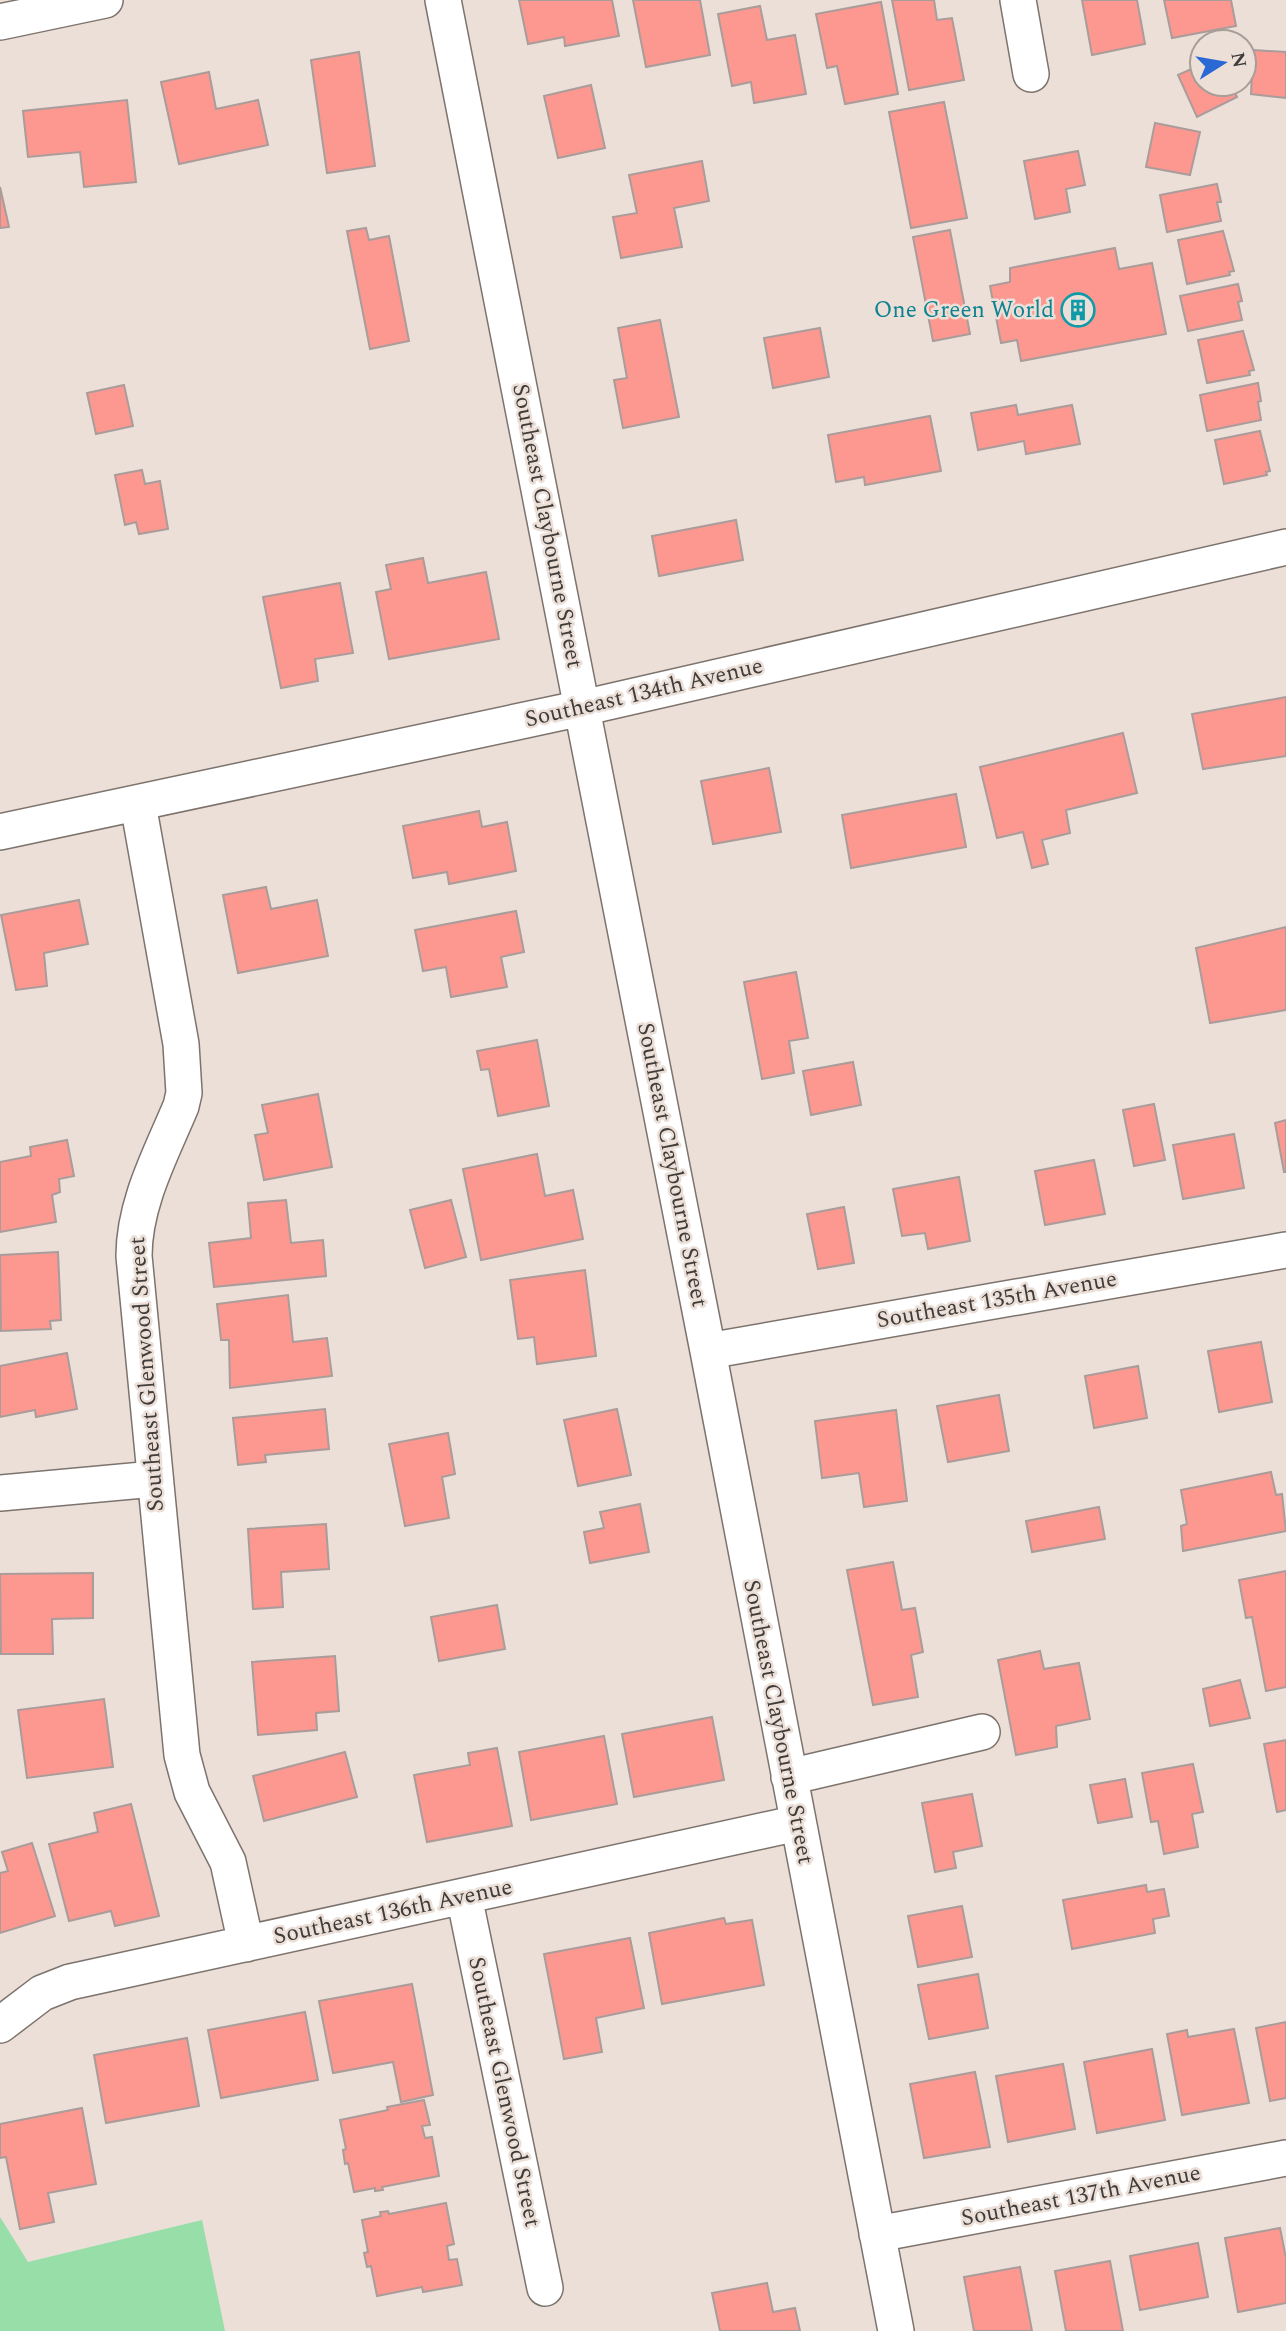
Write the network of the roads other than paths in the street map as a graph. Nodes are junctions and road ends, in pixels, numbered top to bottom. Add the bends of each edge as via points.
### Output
1 (105, 0) edge
2 (443, 0) edge
3 (1018, 0) edge
4 (0, 22) edge
5 (1031, 74) dead end
6 (1286, 547) edge
7 (582, 708) junction
8 (138, 804) junction
9 (0, 832) edge
10 (1286, 1250) edge
11 (708, 1351) junction
12 (154, 1479) junction
13 (0, 1493) edge
14 (982, 1732) dead end
15 (789, 1777) junction
16 (798, 1823) junction
17 (464, 1896) junction
18 (246, 1944) junction
19 (0, 2025) edge
20 (1286, 2158) edge
21 (877, 2234) junction
22 (545, 2288) dead end
23 (896, 2331) edge

1 - 4 street
2 - 7 street, Southeast Claybourne Street
3 - 5 street
6 - 7 street, Southeast 134th Avenue
7 - 8 street, Southeast 134th Avenue
7 - 11 street, Southeast Claybourne Street
8 - 9 street, Southeast 134th Avenue
8 - 12 street, Southeast Glenwood Street via 181,1044 184,1093 134,1231
10 - 11 street, Southeast 135th Avenue
11 - 15 street, Southeast Claybourne Street
12 - 13 street
12 - 18 street, Southeast Glenwood Street via 182,1755 192,1792 228,1862
14 - 15 street
15 - 16 street, Southeast Claybourne Street
16 - 17 street, Southeast 136th Avenue
16 - 21 street, Southeast Claybourne Street
17 - 18 street, Southeast 136th Avenue
17 - 22 street, Southeast Glenwood Street
18 - 19 street, Southeast 136th Avenue via 70,1982 42,1993
20 - 21 street, Southeast 137th Avenue
21 - 23 street, Southeast Claybourne Street

